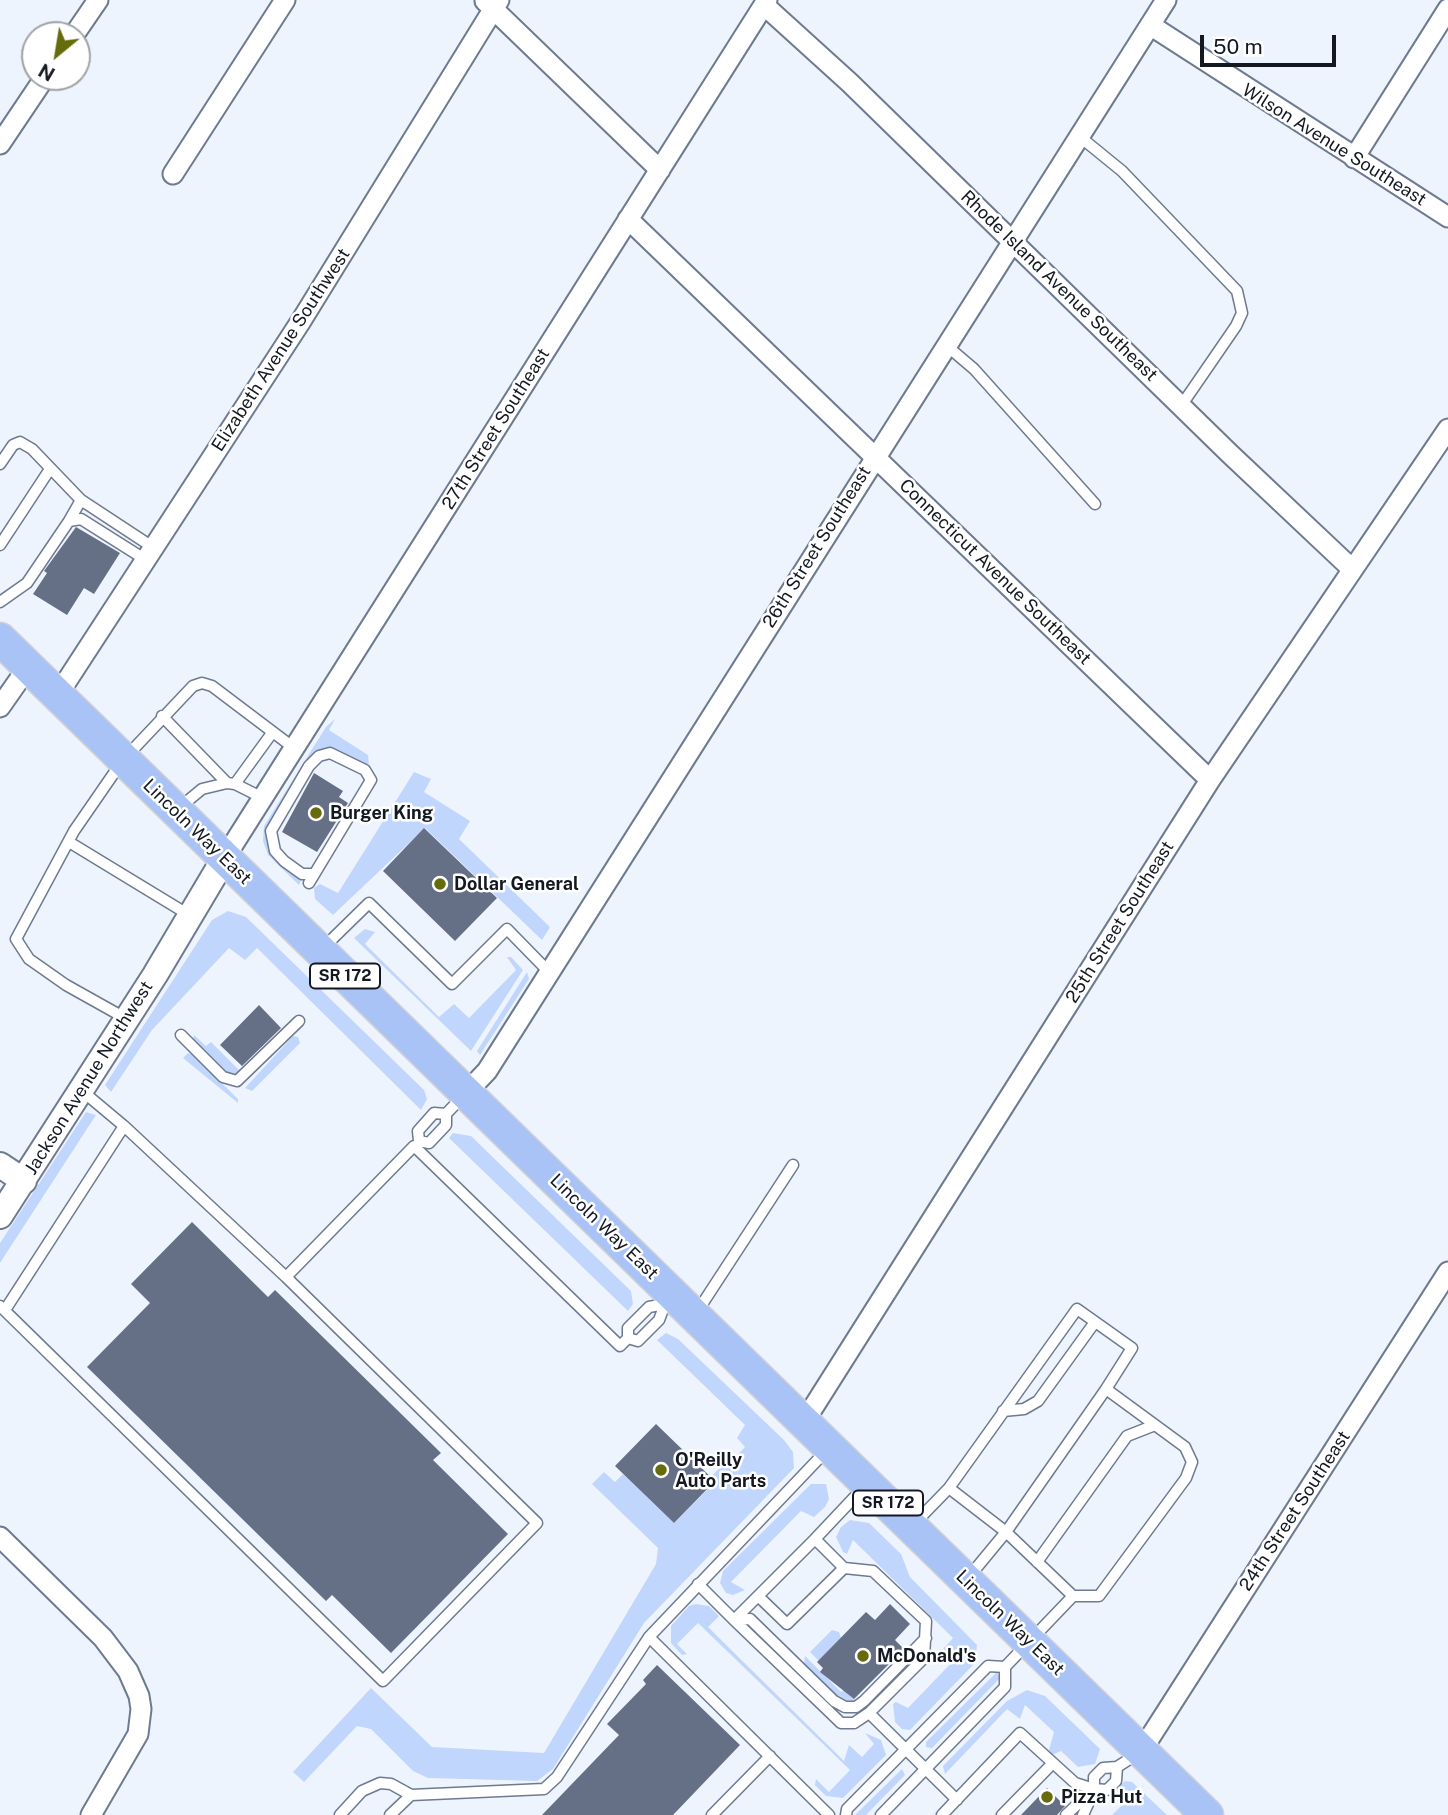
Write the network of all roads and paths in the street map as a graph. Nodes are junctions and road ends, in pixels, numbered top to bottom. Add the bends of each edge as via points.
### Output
1 (98, 0) edge
2 (1166, 0) edge
3 (281, 1) edge
4 (766, 2) edge
5 (492, 3) edge
6 (1448, 9) edge
7 (84, 21) edge
8 (1150, 25) junction
9 (36, 91) edge
10 (1079, 136) junction
11 (0, 144) edge
12 (1354, 158) junction
13 (660, 170) junction
14 (173, 174) dead end
15 (1448, 218) edge
16 (628, 219) junction
17 (1012, 240) junction
18 (947, 346) junction
19 (1181, 406) junction
20 (1448, 429) edge
21 (873, 457) junction
22 (0, 464) edge
23 (50, 468) junction
24 (81, 500) junction
25 (1095, 503) dead end
26 (69, 521) junction
27 (0, 545) edge
28 (150, 554) junction
29 (1352, 569) junction
30 (0, 602) edge
31 (0, 639) edge
32 (28, 667) junction
33 (57, 696) junction
34 (0, 707) edge
35 (162, 716) junction
36 (272, 733) junction
37 (294, 748) junction
38 (123, 760) junction
39 (1210, 780) junction
40 (231, 783) junction
41 (262, 798) junction
42 (175, 811) junction
43 (69, 842) junction
44 (224, 859) junction
45 (311, 878) joint
46 (190, 916) junction
47 (320, 951) junction
48 (549, 972) junction
49 (127, 1019) junction
50 (299, 1021) dead end
51 (181, 1035) dead end
52 (81, 1090) junction
53 (456, 1103) junction
54 (124, 1126) junction
55 (417, 1143) junction
56 (793, 1164) dead end
57 (0, 1165) edge
58 (24, 1181) junction
59 (0, 1216) edge
60 (1448, 1272) edge
61 (286, 1277) junction
62 (678, 1305) junction
63 (3, 1308) edge
64 (1095, 1322) junction
65 (628, 1338) junction
66 (1106, 1389) junction
67 (1003, 1411) junction
68 (804, 1422) junction
69 (1155, 1425) junction
70 (830, 1447) junction
71 (867, 1484) junction
72 (949, 1488) junction
73 (912, 1526) junction
74 (1006, 1532) junction
75 (0, 1537) edge
76 (815, 1539) junction
77 (1037, 1562) junction
78 (844, 1569) junction
79 (966, 1580) junction
80 (698, 1584) junction
81 (758, 1596) junction
82 (1073, 1596) junction
83 (734, 1620) junction
84 (649, 1637) junction
85 (926, 1638) junction
86 (1029, 1642) junction
87 (1005, 1667) junction
88 (869, 1713) junction
89 (905, 1749) junction
90 (769, 1756) junction
91 (1130, 1759) junction
92 (1052, 1764) junction
93 (925, 1769) junction
94 (1094, 1789) junction
95 (411, 1795) junction
96 (957, 1800) junction
97 (91, 1815) edge
98 (340, 1815) edge
99 (390, 1815) edge
100 (712, 1815) edge
101 (829, 1815) edge
102 (846, 1815) edge
103 (881, 1815) edge
104 (942, 1815) edge
105 (1002, 1815) edge
106 (1066, 1815) edge
107 (1083, 1815) edge
108 (1207, 1815) edge

1 - 7 street
2 - 8 street, 26th Street Southeast
3 - 14 street
4 - 13 street, 27th Street Southeast
4 - 17 street, Rhode Island Avenue Southeast
5 - 13 street
5 - 28 street, Elizabeth Avenue Southwest via 301,321
6 - 12 street
8 - 10 street, 26th Street Southeast
8 - 12 street, Wilson Avenue Southeast
9 - 11 street
10 - 17 street, 26th Street Southeast
10 - 19 lane via 1122,171 1229,280 1242,302 1236,326
12 - 15 street, Wilson Avenue Southeast
13 - 16 street, 27th Street Southeast
16 - 21 street, Connecticut Avenue Southeast
16 - 37 street, 27th Street Southeast
17 - 18 street, 26th Street Southeast
17 - 19 street, Rhode Island Avenue Southeast
18 - 21 street, 26th Street Southeast
18 - 25 lane via 974,369
19 - 29 street, Rhode Island Avenue Southeast
20 - 29 street, 25th Street Southeast
21 - 39 street, Connecticut Avenue Southeast
21 - 48 street, 26th Street Southeast
22 - 23 lane via 20,442
23 - 24 lane
23 - 27 lane
24 - 26 lane
24 - 28 lane
26 - 28 lane via 81,519
26 - 30 lane via 27,583
28 - 33 street, Elizabeth Avenue Southwest
29 - 39 street, 25th Street Southeast
31 - 32 main road, Lincoln Way East / SR 172
32 - 33 main road, Lincoln Way East / SR 172
32 - 34 street
33 - 38 main road, Lincoln Way East / SR 172
35 - 36 lane via 202,683
35 - 38 lane
35 - 40 lane
36 - 37 lane
36 - 40 lane
37 - 41 street, 27th Street Southeast
38 - 42 main road, Lincoln Way East / SR 172
38 - 43 lane
39 - 68 street, 25th Street Southeast
40 - 41 lane
40 - 42 lane via 202,789
41 - 44 street, 27th Street Southeast
42 - 44 main road, Lincoln Way East / SR 172
43 - 46 lane
43 - 49 lane via 16,939 29,959
44 - 46 street, Jackson Avenue Northwest
44 - 47 main road, Lincoln Way East / SR 172
45 - 45 lane via 371,780 365,770 330,753 314,760 271,831 275,851
46 - 49 street, Jackson Avenue Northwest
47 - 48 lane via 369,903 452,985 507,929
47 - 53 main road, Lincoln Way East / SR 172
48 - 53 street, 26th Street Southeast via 487,1070
49 - 52 street, Jackson Avenue Northwest
50 - 51 lane via 237,1081 223,1077
52 - 54 lane
52 - 58 street, Jackson Avenue Northwest
53 - 55 lane via 435,1113 418,1130
53 - 55 lane via 446,1125 429,1143
53 - 62 main road, Lincoln Way East / SR 172
54 - 61 lane
54 - 63 lane
55 - 61 lane
55 - 65 lane via 620,1346
56 - 62 lane
57 - 58 street
58 - 59 street, Jackson Avenue Northwest
60 - 91 street, 24th Street Southeast
61 - 63 lane via 537,1523 383,1681
62 - 65 lane via 638,1341
62 - 65 lane via 649,1307 628,1328
62 - 68 main road, Lincoln Way East / SR 172
64 - 66 lane via 1132,1348
64 - 67 lane via 1038,1401 1024,1409
64 - 67 lane via 1077,1309
66 - 69 lane
66 - 74 lane
67 - 72 lane
68 - 70 main road, Lincoln Way East / SR 172
69 - 77 lane via 1127,1436
69 - 82 lane via 1185,1447 1192,1462 1186,1478 1099,1597
70 - 71 main road, Lincoln Way East / SR 172
70 - 80 lane
71 - 73 main road, Lincoln Way East / SR 172
71 - 76 lane
72 - 73 lane
72 - 74 lane
73 - 79 main road, Lincoln Way East / SR 172
74 - 77 lane
74 - 79 lane
75 - 97 street via 120,1660 139,1696 140,1723 128,1754
76 - 78 lane
76 - 81 lane
77 - 82 lane
78 - 81 lane via 787,1624
78 - 85 lane via 873,1571 926,1621
79 - 86 main road, Lincoln Way East / SR 172
80 - 83 lane
80 - 84 lane
81 - 83 lane
82 - 86 lane
83 - 85 lane via 750,1619 845,1707 864,1701
83 - 88 lane via 841,1723 854,1723
84 - 90 lane
84 - 95 lane via 558,1777 544,1789
85 - 88 lane via 924,1658
86 - 87 lane
86 - 91 main road, Lincoln Way East / SR 172
87 - 89 lane via 988,1666
87 - 93 lane via 1005,1687
88 - 89 lane
89 - 93 lane
89 - 102 lane
90 - 100 lane
90 - 101 lane
91 - 94 lane via 1103,1768 1094,1777
91 - 108 main road, Lincoln Way East / SR 172
92 - 94 lane via 1075,1783
92 - 96 lane via 1020,1733
92 - 105 lane
93 - 96 lane
93 - 103 lane
94 - 106 lane
94 - 107 lane
95 - 98 lane via 380,1783 362,1791
95 - 99 lane
96 - 104 lane

